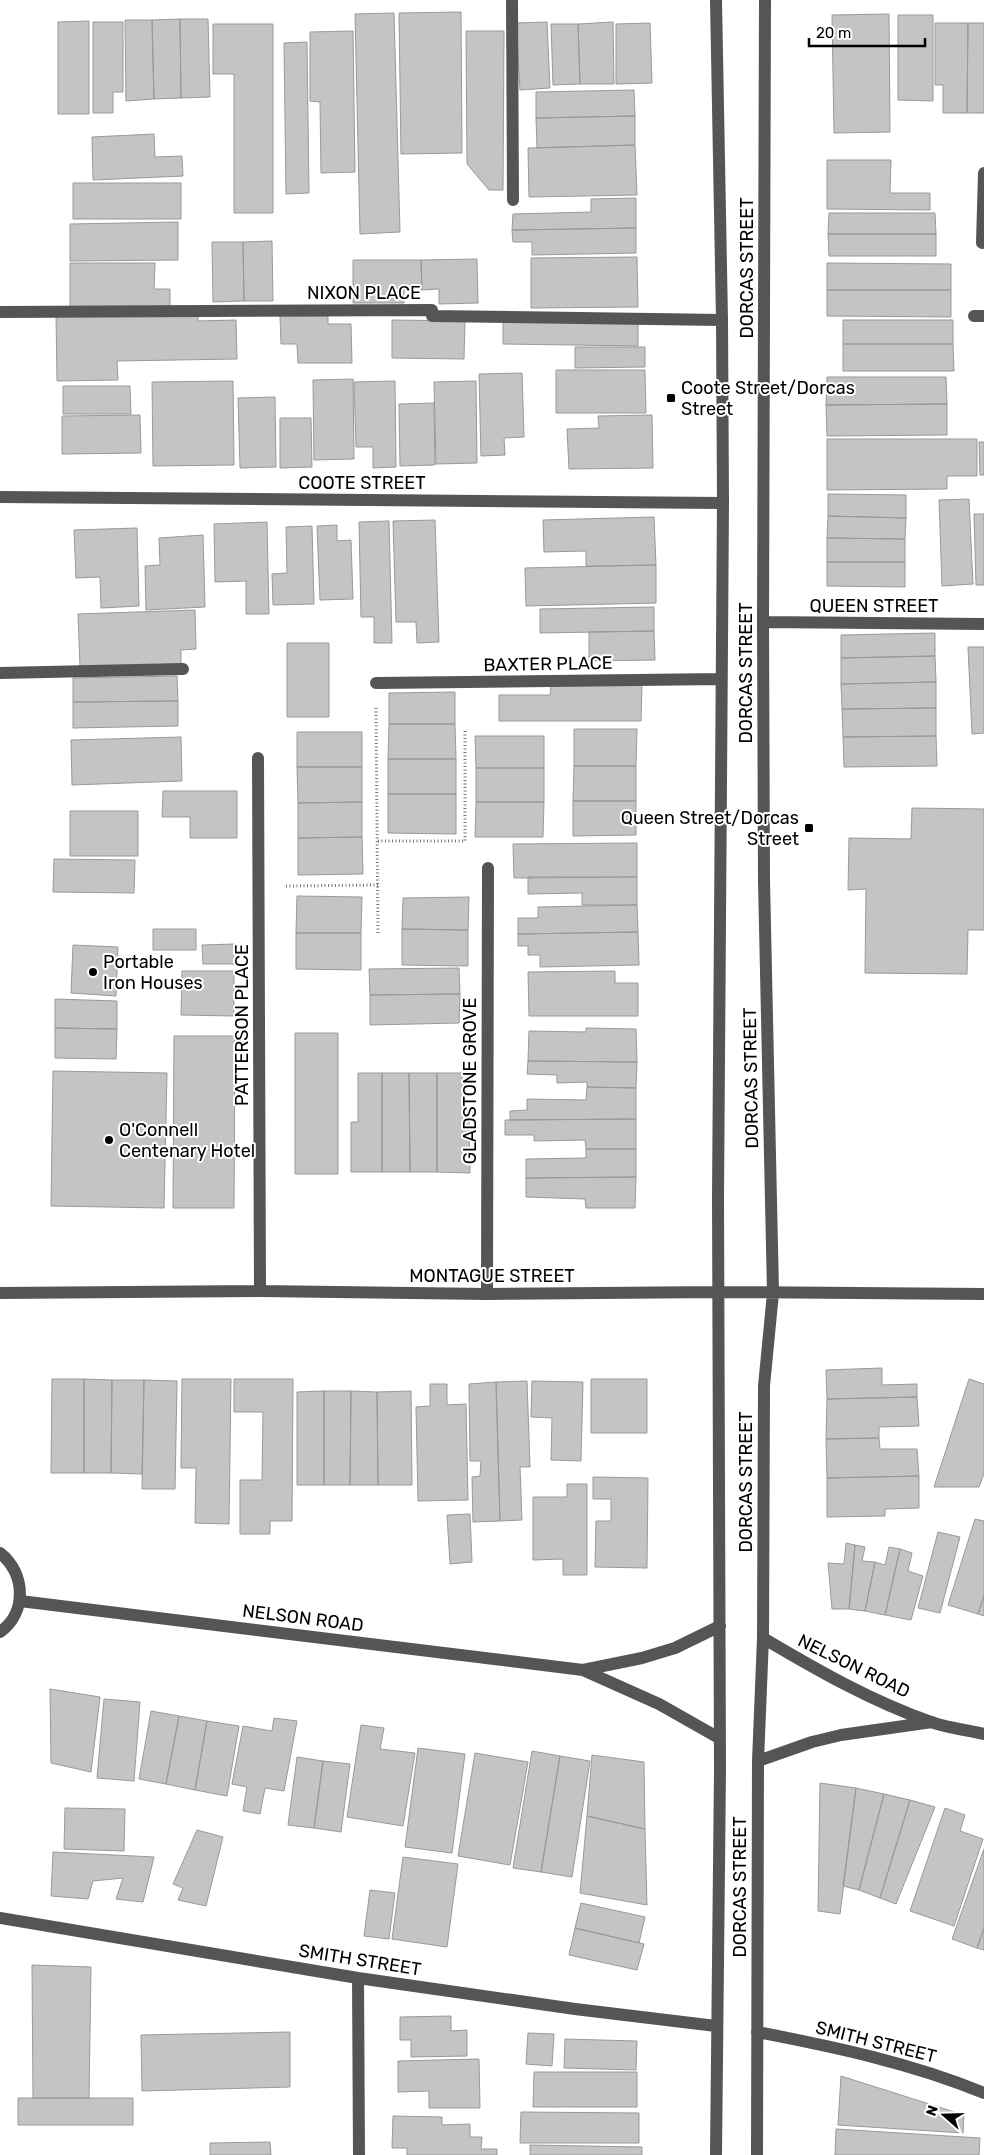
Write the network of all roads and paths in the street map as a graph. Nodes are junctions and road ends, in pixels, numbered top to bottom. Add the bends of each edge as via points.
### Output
1 (512, 0) edge
2 (716, 0) edge
3 (765, 0) edge
4 (984, 173) edge
5 (513, 200) dead end
6 (982, 243) dead end
7 (0, 312) edge
8 (722, 320) junction
9 (0, 497) edge
10 (723, 504) junction
11 (763, 622) junction
12 (984, 624) edge
13 (183, 669) dead end
14 (0, 673) edge
15 (721, 680) junction
16 (376, 683) joint
17 (465, 730) dead end
18 (258, 758) dead end
19 (378, 841) junction
20 (488, 868) dead end
21 (378, 885) junction
22 (259, 886) junction
23 (378, 933) dead end
24 (260, 1291) junction
25 (718, 1292) junction
26 (0, 1293) edge
27 (773, 1293) junction
28 (487, 1294) junction
29 (984, 1294) edge
30 (0, 1553) edge
31 (20, 1601) junction
32 (720, 1626) junction
33 (0, 1632) edge
34 (763, 1638) junction
35 (583, 1670) junction
36 (932, 1722) junction
37 (984, 1734) edge
38 (718, 1738) junction
39 (758, 1761) junction
40 (0, 1918) edge
41 (358, 1978) junction
42 (716, 2026) junction
43 (757, 2032) junction
44 (984, 2093) edge
45 (359, 2155) edge
46 (716, 2155) edge
47 (756, 2155) edge

1 - 5 street
2 - 8 street, DORCAS STREET
3 - 11 street, DORCAS STREET
4 - 6 street
7 - 8 street, NIXON PLACE via 432,310 432,316
8 - 10 street, DORCAS STREET
9 - 10 street, COOTE STREET
10 - 15 street, DORCAS STREET
11 - 12 street, QUEEN STREET
11 - 27 street, DORCAS STREET via 764,880
13 - 14 street
15 - 16 street, BAXTER PLACE
15 - 25 street, DORCAS STREET
16 - 19 path
17 - 19 path via 465,841
18 - 22 street, PATTERSON PLACE
19 - 21 path
20 - 28 street, GLADSTONE GROVE
21 - 22 path
21 - 23 path
22 - 24 street, PATTERSON PLACE
24 - 26 street, MONTAGUE STREET
24 - 28 street, MONTAGUE STREET
25 - 27 street, MONTAGUE STREET
25 - 28 street, MONTAGUE STREET
25 - 32 street, DORCAS STREET
27 - 29 street, MONTAGUE STREET
27 - 34 street, DORCAS STREET via 764,1386
30 - 31 street via 16,1570
31 - 33 street via 15,1616
31 - 35 street, NELSON ROAD
32 - 35 street, NELSON ROAD via 675,1648
32 - 38 street, DORCAS STREET
34 - 36 street, NELSON ROAD via 823,1674
34 - 39 street, DORCAS STREET
35 - 38 street, NELSON ROAD via 659,1704
36 - 37 street, NELSON ROAD
36 - 39 street, NELSON ROAD via 841,1735
38 - 42 street, DORCAS STREET
39 - 43 street, DORCAS STREET
40 - 41 street, SMITH STREET
41 - 42 street, SMITH STREET
41 - 45 street
42 - 46 street, DORCAS STREET
43 - 44 street, SMITH STREET via 894,2062
43 - 47 street, DORCAS STREET

